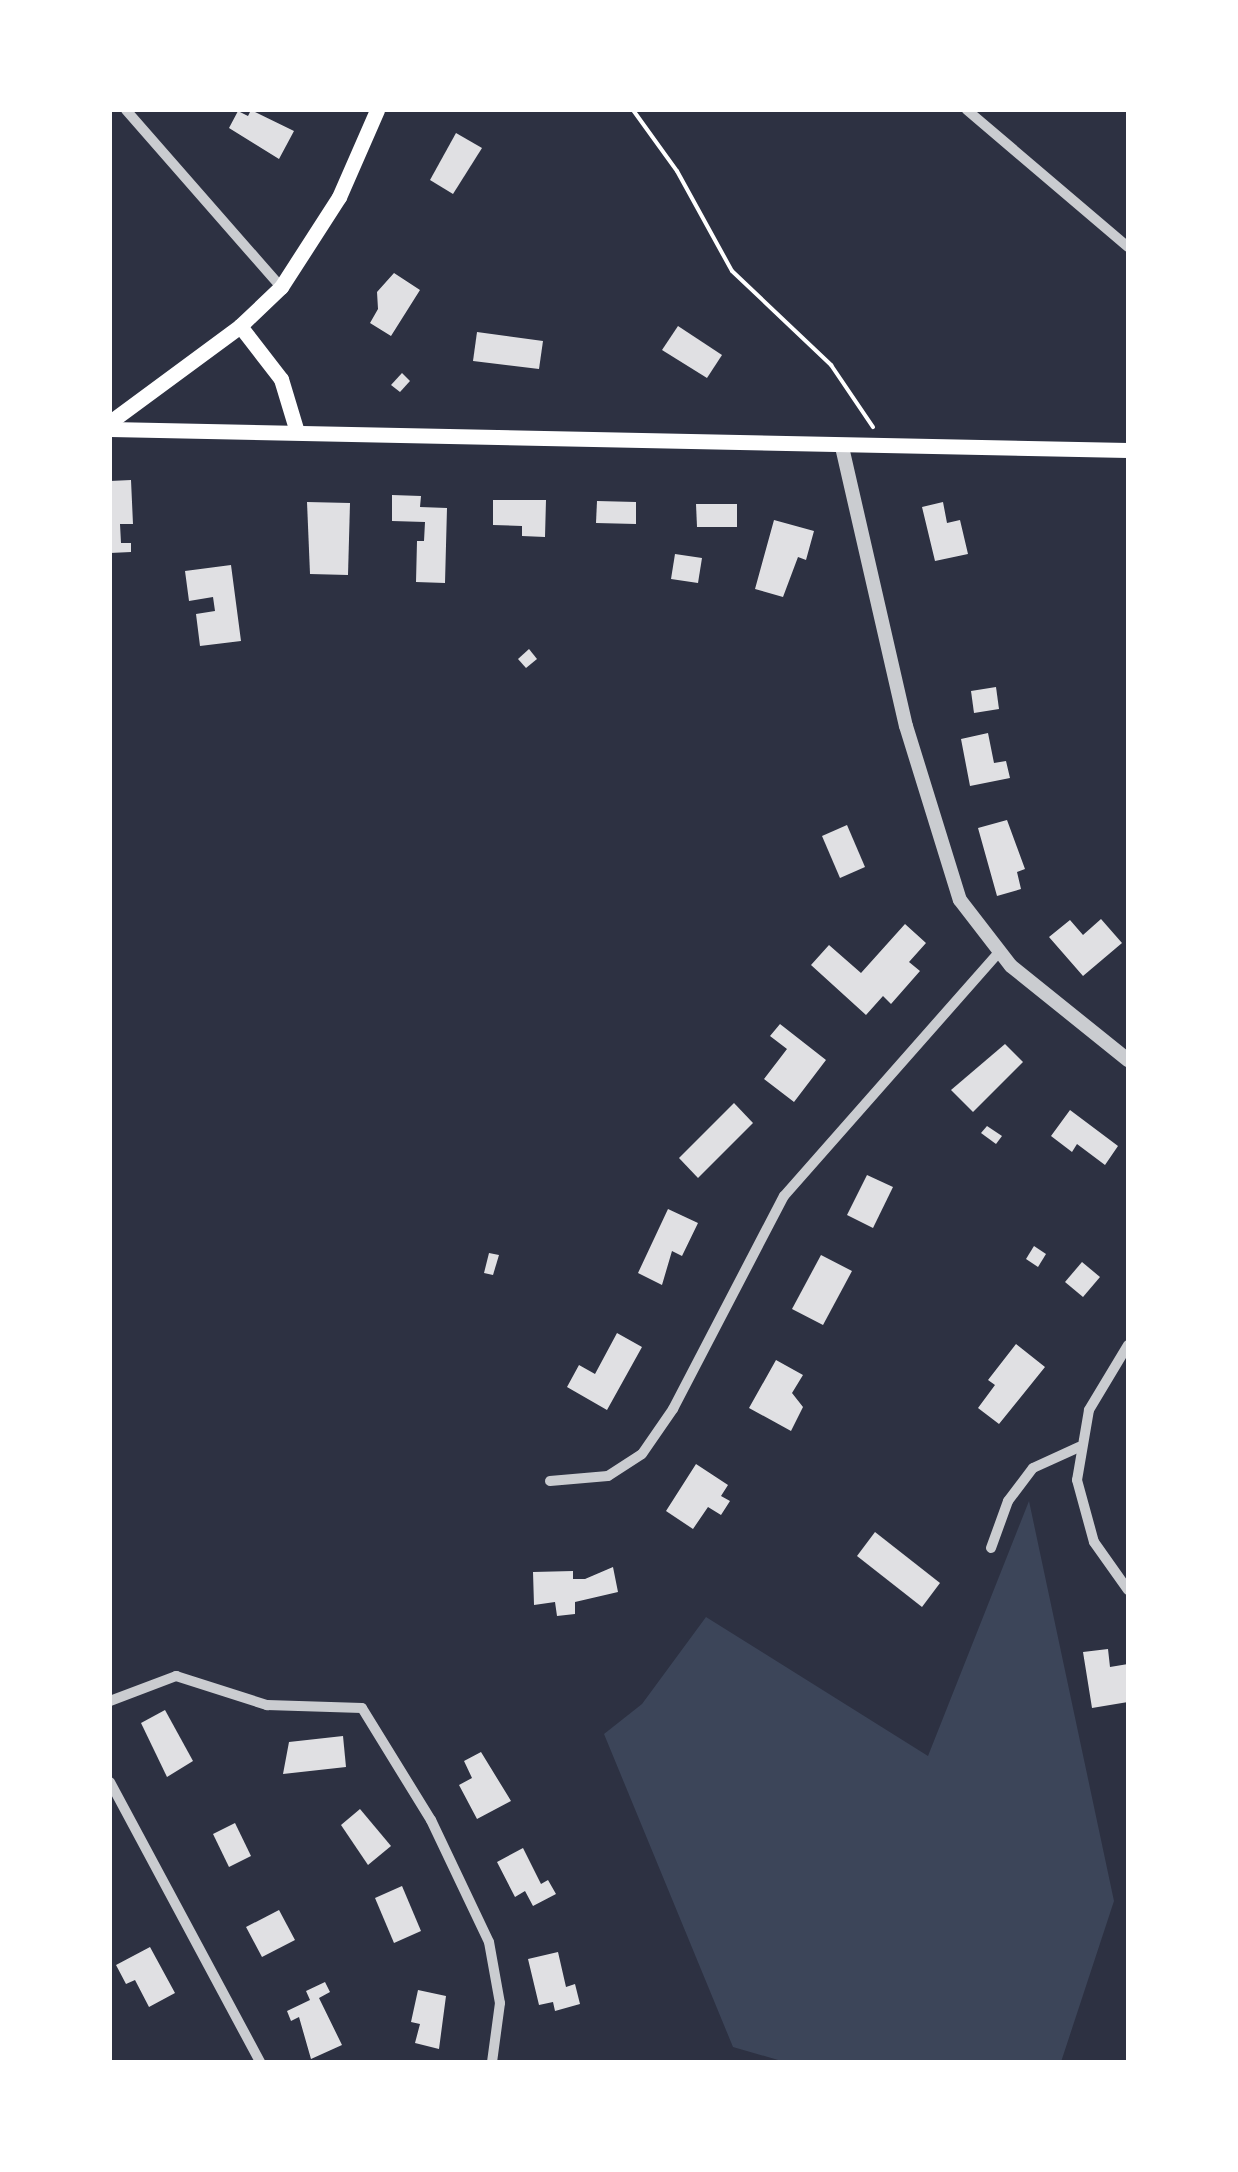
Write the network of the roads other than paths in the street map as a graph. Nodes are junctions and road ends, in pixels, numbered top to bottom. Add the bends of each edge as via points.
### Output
1 (126, 110) edge
2 (377, 110) edge
3 (967, 110) edge
4 (1128, 247) edge
5 (281, 287) junction
6 (240, 326) junction
7 (110, 426) edge
8 (297, 432) junction
9 (842, 447) junction
10 (1128, 450) edge
11 (998, 953) junction
12 (1128, 1060) edge
13 (1128, 1345) edge
14 (1079, 1447) junction
15 (550, 1481) dead end
16 (990, 1548) dead end
17 (1128, 1590) edge
18 (110, 1702) edge
19 (110, 1782) edge
20 (260, 2062) edge
21 (492, 2062) edge

1 - 5 street
2 - 5 main road via 339,197
3 - 4 street
5 - 6 main road
6 - 7 main road
6 - 8 main road via 281,379
7 - 8 main road
8 - 9 main road
9 - 10 main road
9 - 11 street via 943,858 966,911
11 - 12 street
11 - 15 street via 784,1196 673,1409 642,1454 608,1476
13 - 14 street via 1098,1389
14 - 16 street via 1034,1468 1008,1501
14 - 17 street via 1077,1480 1087,1527
18 - 21 street via 176,1676 267,1705 362,1708 430,1820 489,1942 500,2003
19 - 20 street

